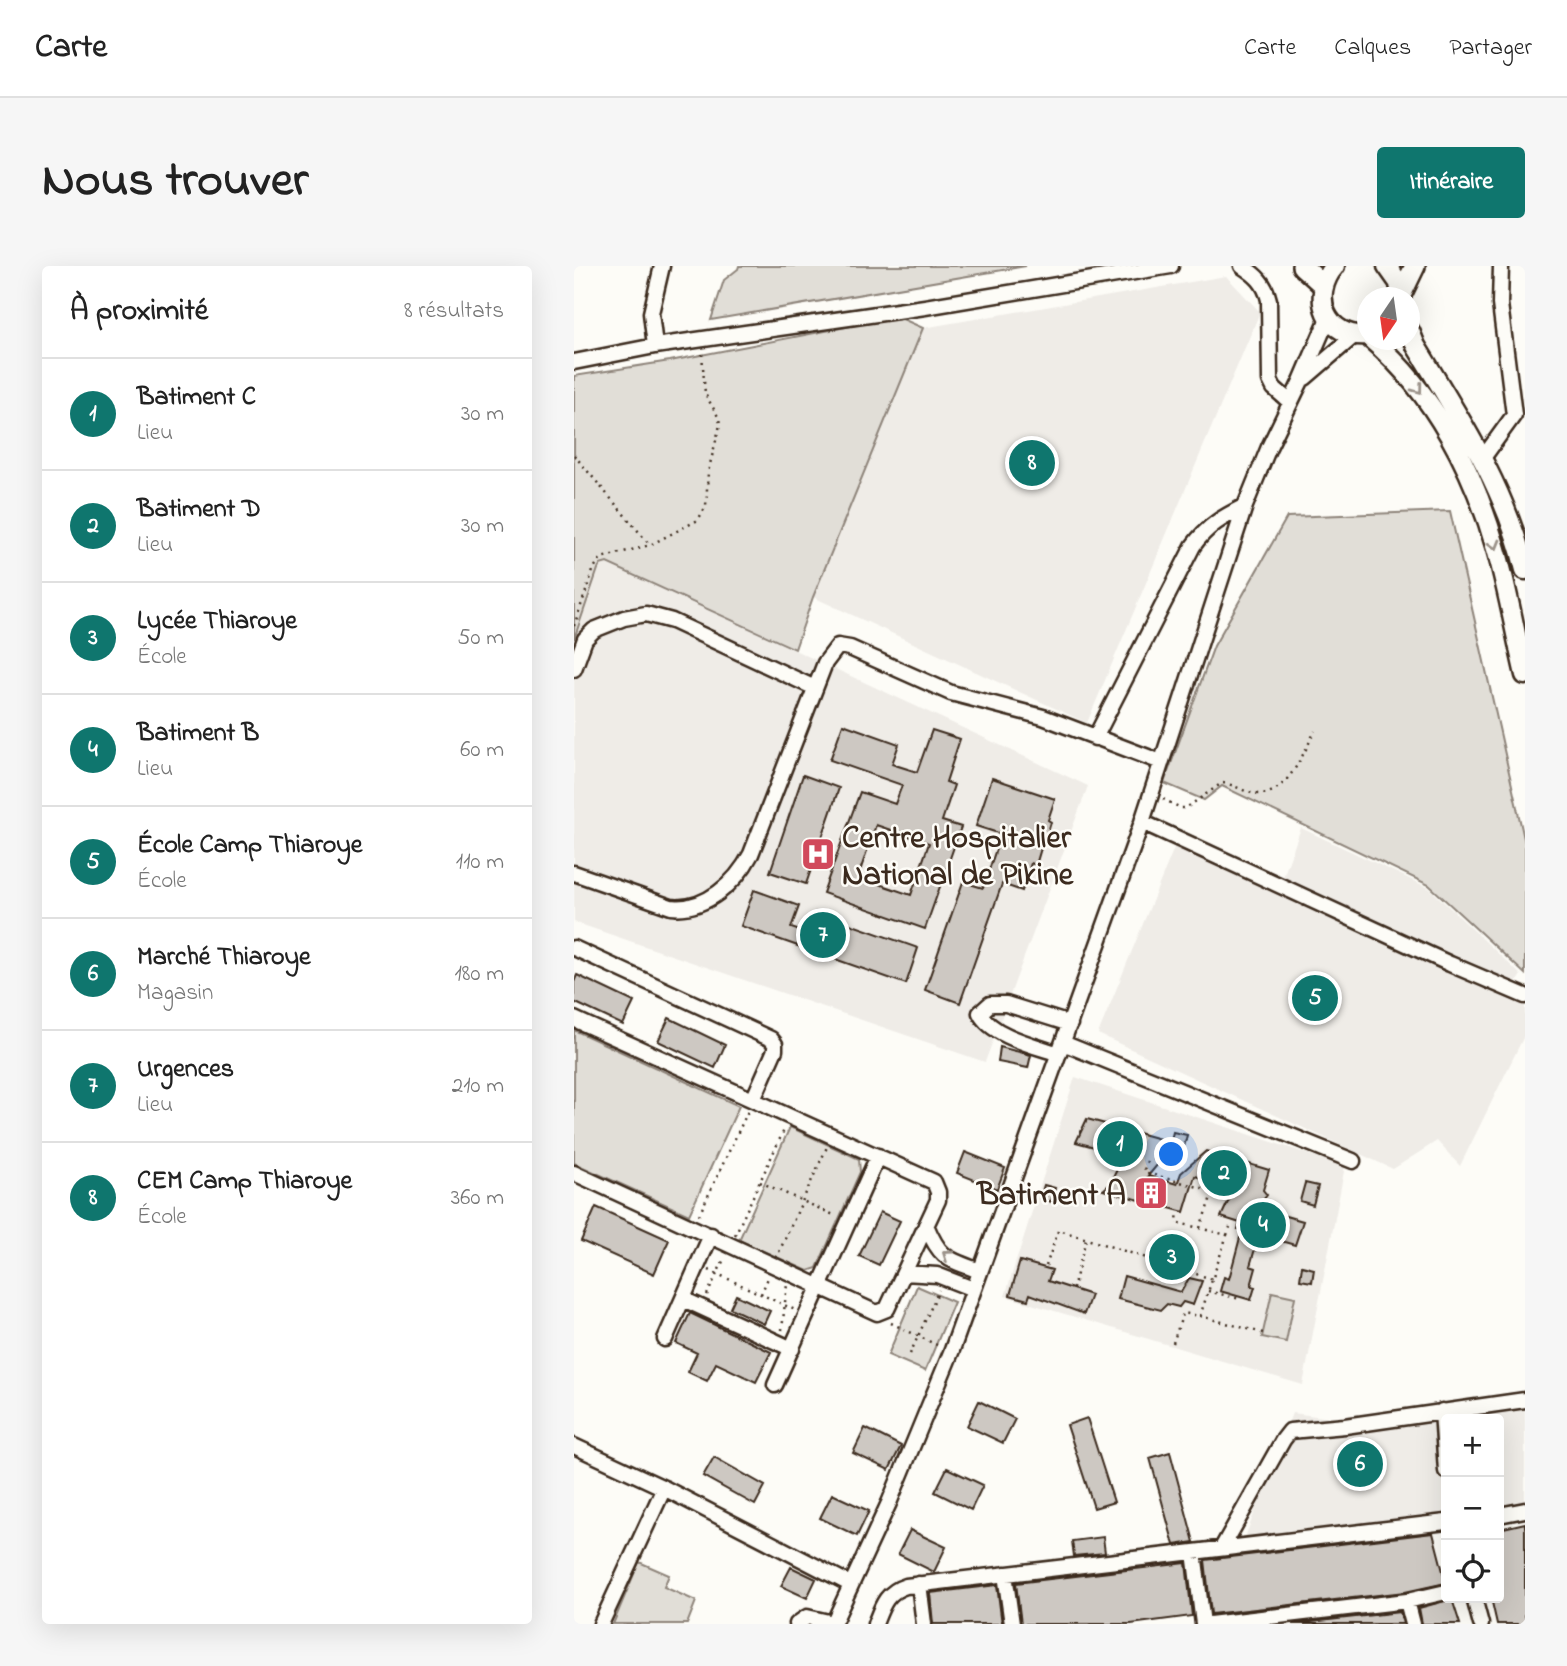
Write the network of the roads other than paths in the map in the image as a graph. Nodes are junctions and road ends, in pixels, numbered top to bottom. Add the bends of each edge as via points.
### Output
1 (662, 266) edge
2 (1171, 266) edge
3 (1242, 266) edge
4 (1302, 266) edge
5 (1335, 266) edge
6 (1387, 266) edge
7 (1415, 266) edge
8 (1501, 266) edge
9 (1323, 285) junction
10 (1400, 287) edge
11 (1405, 287) edge
12 (1328, 318) junction
13 (1357, 334) edge
14 (1357, 342) edge
15 (654, 346) junction
16 (1382, 350) edge
17 (1418, 350) edge
18 (574, 362) edge
19 (1301, 381) junction
20 (1290, 402) junction
21 (1520, 414) edge
22 (1483, 458) junction
23 (1245, 506) junction
24 (1525, 567) edge
25 (574, 669) edge
26 (1525, 674) edge
27 (815, 688) junction
28 (1095, 738) junction
29 (1161, 762) junction
30 (1142, 822) junction
31 (574, 873) edge
32 (574, 948) edge
33 (1525, 996) edge
34 (574, 1019) edge
35 (1070, 1024) junction
36 (1061, 1049) junction
37 (753, 1100) junction
38 (878, 1156) junction
39 (1353, 1161) dead end
40 (574, 1173) edge
41 (926, 1225) junction
42 (711, 1235) junction
43 (980, 1271) junction
44 (904, 1273) junction
45 (821, 1287) junction
46 (973, 1289) junction
47 (683, 1299) junction
48 (664, 1339) dead end
49 (786, 1346) junction
50 (775, 1385) dead end
51 (1525, 1400) edge
52 (1442, 1410) junction
53 (1442, 1414) edge
54 (574, 1446) edge
55 (664, 1488) junction
56 (1525, 1510) edge
57 (1504, 1514) edge
58 (1441, 1523) edge
59 (1222, 1548) junction
60 (1194, 1552) junction
61 (1005, 1574) junction
62 (850, 1584) junction
63 (919, 1584) junction
64 (1441, 1593) edge
65 (1408, 1601) junction
66 (1476, 1603) edge
67 (1299, 1619) edge
68 (833, 1623) edge
69 (601, 1624) edge
70 (797, 1624) edge
71 (875, 1624) edge
72 (924, 1624) edge
73 (1012, 1624) edge
74 (1203, 1624) edge
75 (1210, 1624) edge
76 (1413, 1624) edge
77 (1481, 1624) edge

1 - 15 street via 651,313
2 - 15 street
3 - 20 street via 1266,289 1270,380
4 - 9 highway
5 - 9 main road
6 - 10 main road
7 - 11 highway
8 - 21 street via 1500,304
9 - 12 main road via 1322,302
12 - 13 main road via 1345,332
12 - 19 street
14 - 19 street
15 - 18 street
16 -> 26 main road via 1428,403 1472,481 1494,543
17 - 22 main road
19 - 20 street
20 - 23 street
21 - 22 street
22 - 24 main road
23 - 28 street via 1203,531 1193,546
23 - 29 street
25 - 27 street via 585,639 594,630 646,614 672,621
27 - 28 street via 838,646 850,648 951,694 1043,717
27 - 31 street via 751,854 726,886 698,904 681,908
28 - 29 street
29 - 30 street
30 - 33 street
30 - 35 street
32 - 37 street via 771,1039 775,1050
34 - 37 street
35 - 36 street
35 - 36 street via 1006,1004 990,1004 980,1013 984,1023 996,1031
36 - 39 street
36 - 43 street
37 - 38 street
38 - 41 street via 934,1182 938,1200
38 - 45 street
40 - 42 street
43 -> 41 street via 940,1254
41 - 44 street
42 - 45 street
42 - 47 street
43 - 46 street
44 - 45 street via 884,1312 877,1313
44 - 46 street via 945,1278
45 - 49 street via 808,1316
46 - 62 street via 889,1503
47 - 48 street
47 - 49 street
49 - 50 street
51 - 52 street
52 - 53 street
52 - 59 street via 1290,1432
54 - 55 street
55 - 62 street
55 - 69 street
56 - 57 street
58 - 59 street
59 - 60 street
60 - 61 street
60 - 74 street
61 - 63 street
61 - 73 street
62 - 68 street
63 - 71 street via 891,1593
63 - 72 street
64 - 65 street
65 - 67 street
65 - 76 street
66 - 77 street
67 - 75 street
68 - 70 street via 807,1617

